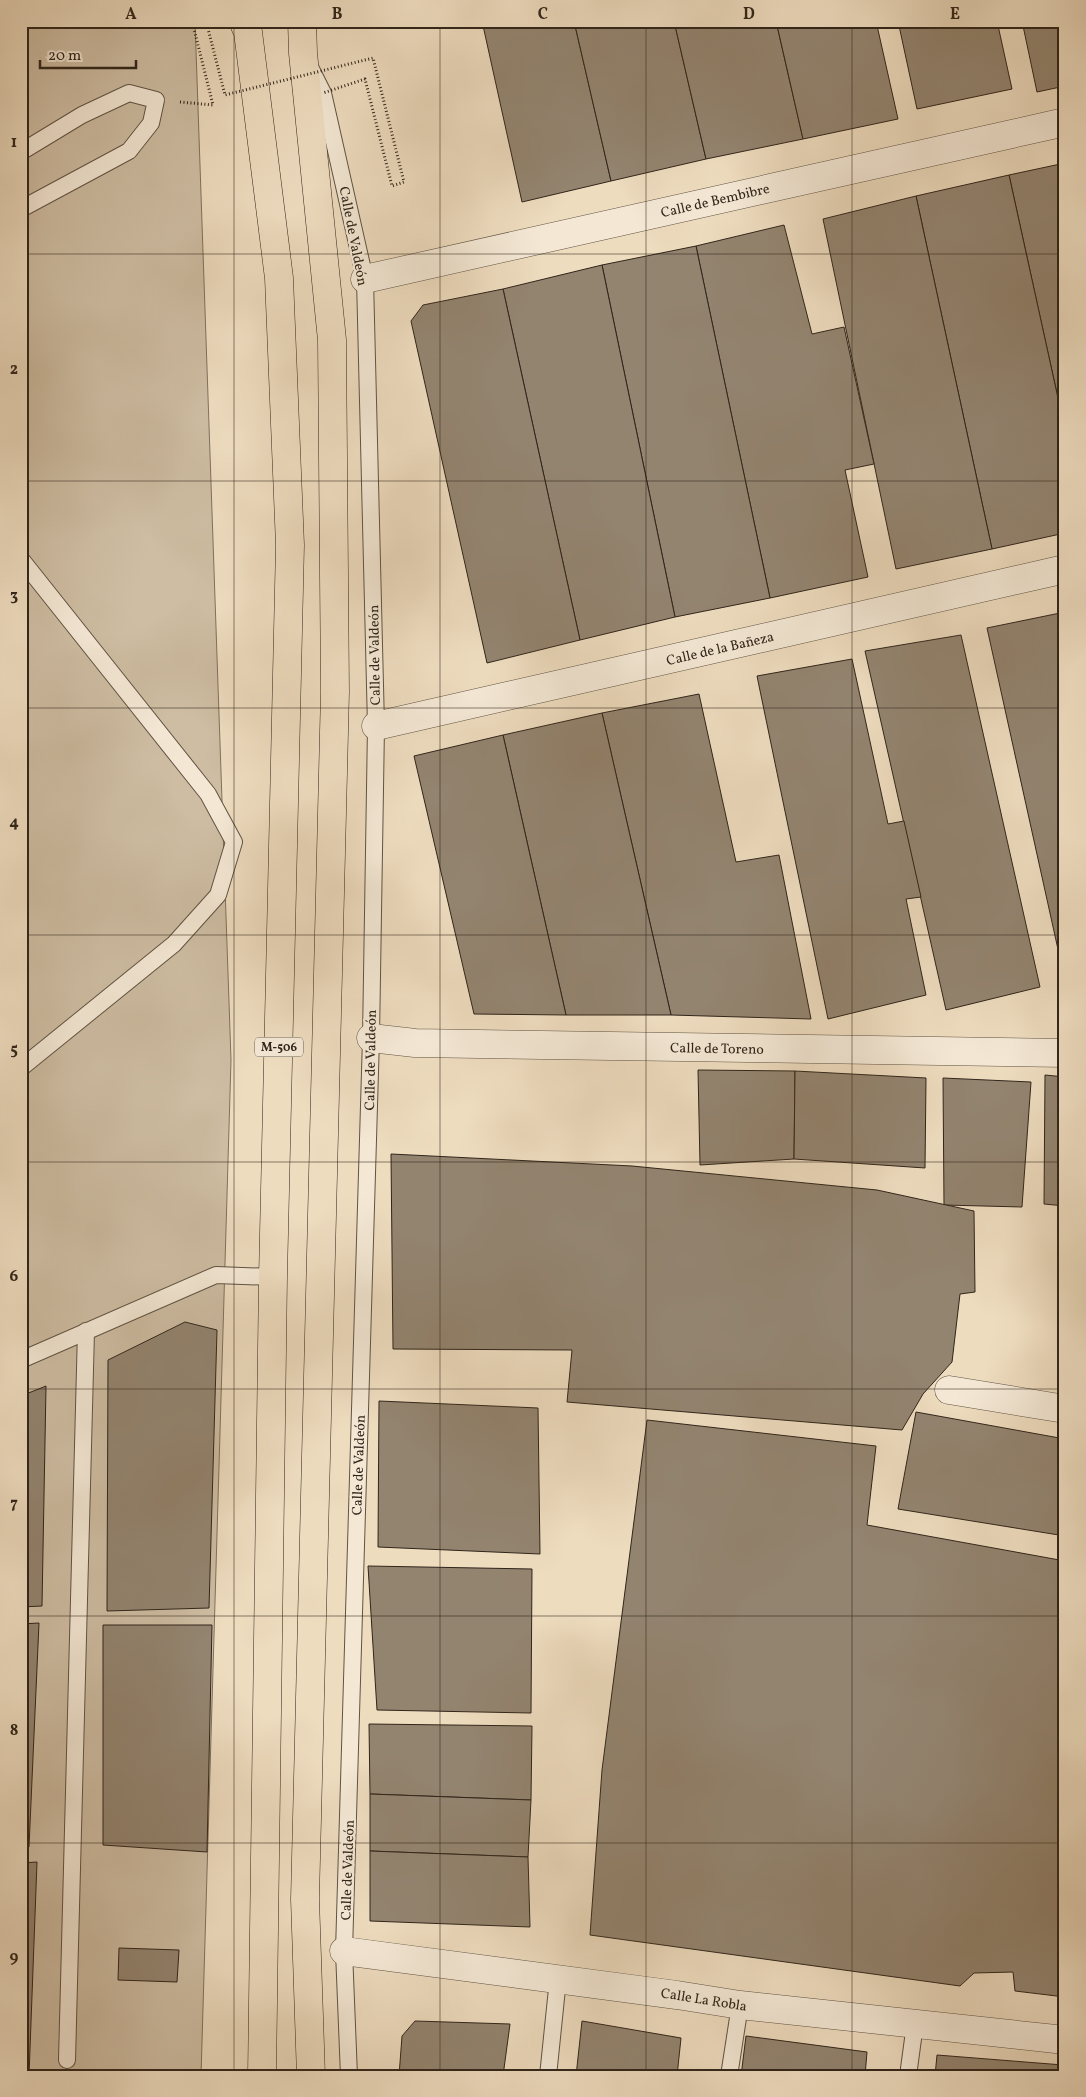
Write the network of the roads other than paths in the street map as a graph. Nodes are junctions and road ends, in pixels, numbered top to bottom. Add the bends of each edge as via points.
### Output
1 (243, 21) edge
2 (302, 21) edge
3 (303, 54) junction
4 (1065, 122) edge
5 (21, 152) edge
6 (21, 209) edge
7 (365, 279) junction
8 (21, 559) edge
9 (1065, 569) edge
10 (376, 726) junction
11 (370, 1038) junction
12 (1065, 1053) edge
13 (21, 1068) edge
14 (274, 1277) junction
15 (86, 1331) junction
16 (21, 1360) edge
17 (949, 1390) dead end
18 (1065, 1409) edge
19 (344, 1951) junction
20 (558, 1979) junction
21 (740, 2005) junction
22 (915, 2024) junction
23 (1065, 2040) edge
24 (66, 2060) dead end
25 (262, 2076) edge
26 (311, 2076) edge
27 (349, 2076) edge
28 (548, 2076) edge
29 (728, 2076) edge
30 (908, 2076) edge

1 - 14 main road, M-506 via 248,32 279,278 290,545
2 - 3 main road
3 - 7 lane, Calle de Valdeón via 323,93
3 - 26 main road via 332,340 335,692 305,1899
4 - 7 street, Calle de Bembibre
5 - 6 lane via 82,115 129,93 156,100 151,123 129,151
7 - 10 lane, Calle de Valdeón
8 - 13 lane via 208,794 234,842 218,895 174,944
9 - 10 street, Calle de la Bañeza
10 - 11 lane, Calle de Valdeón
11 - 12 street, Calle de Toreno via 425,1043
11 - 19 lane, Calle de Valdeón
14 - 15 lane via 216,1275
14 - 25 main road, M-506
15 - 16 lane
15 - 24 lane
17 - 18 street
19 - 20 street, Calle La Robla
19 - 27 lane, Calle de Valdeón
20 - 21 street, Calle La Robla
20 - 28 lane
21 - 22 street, Calle La Robla
21 - 29 lane
22 - 23 street, Calle La Robla
22 - 30 lane

